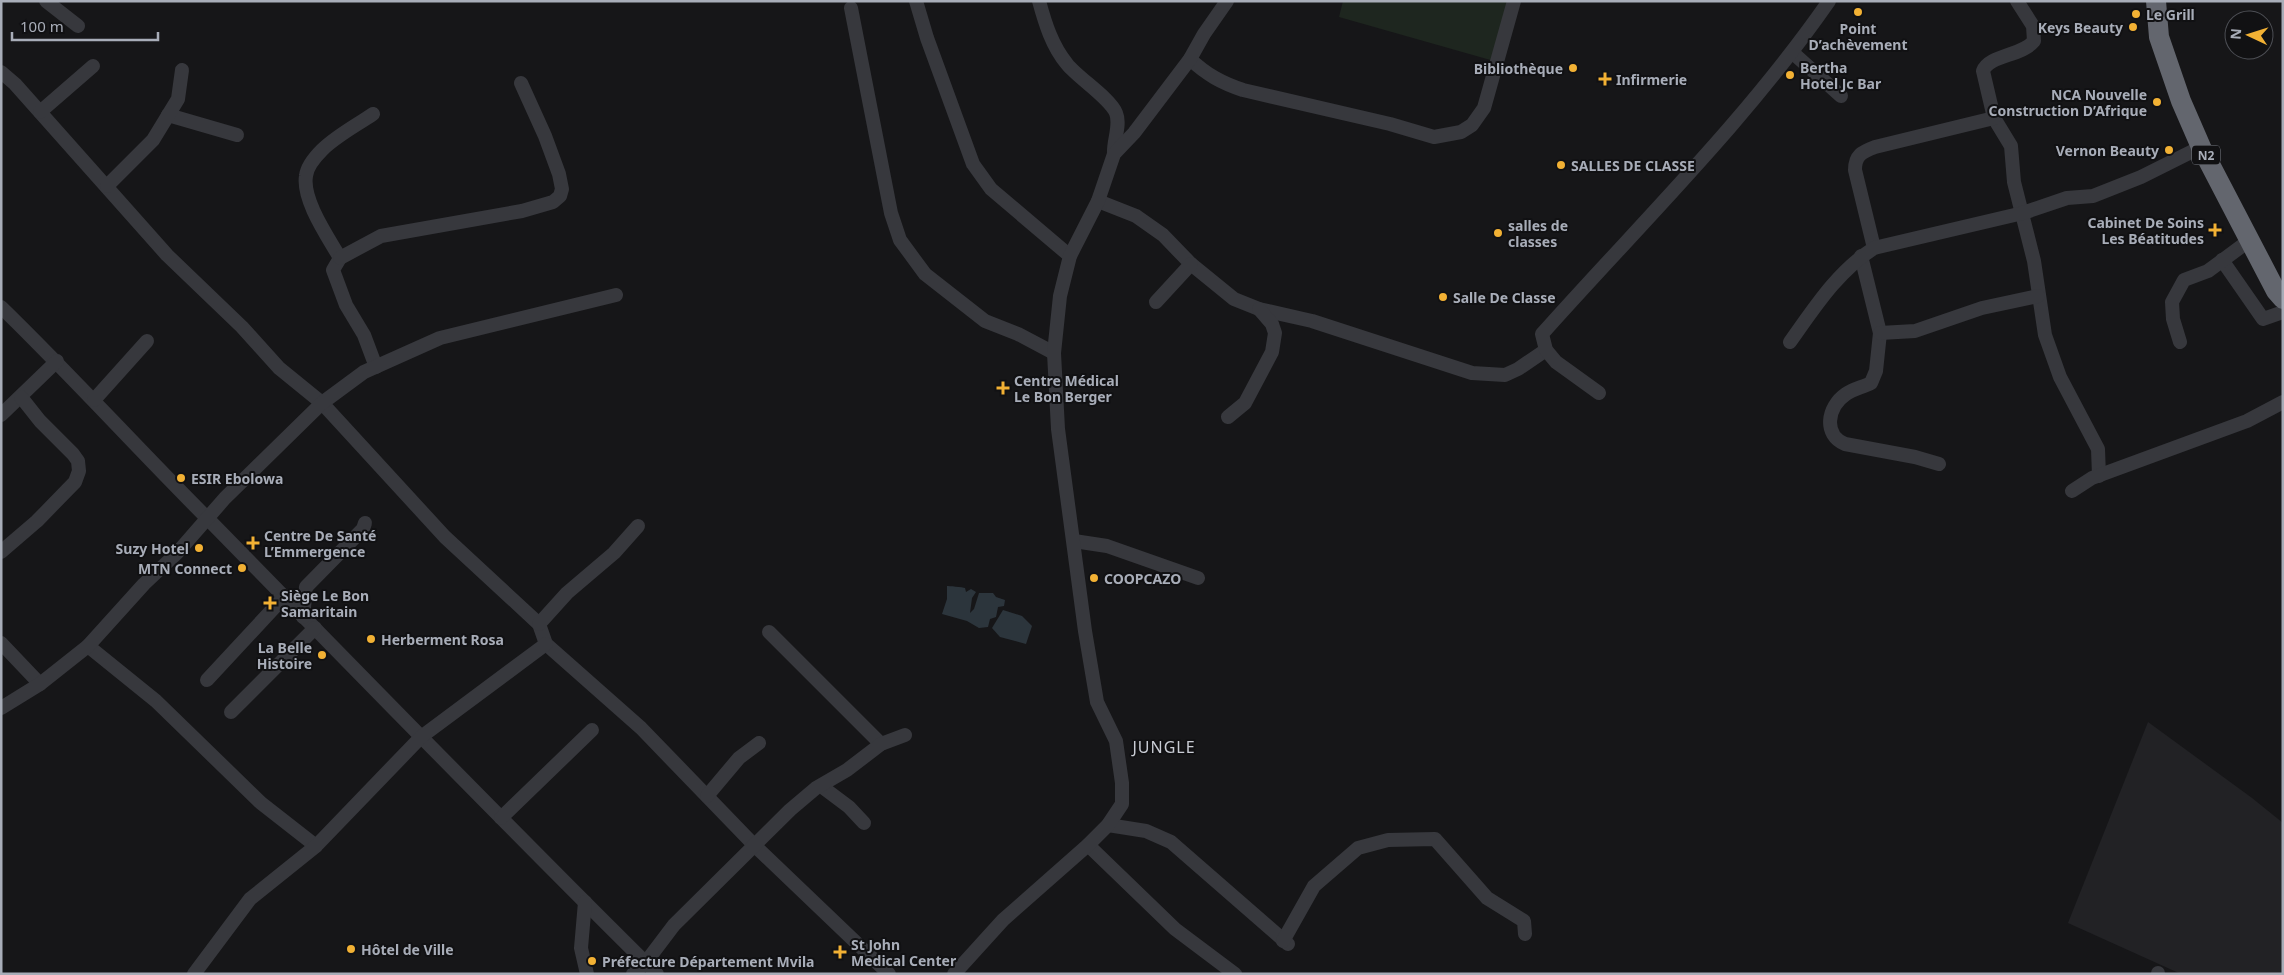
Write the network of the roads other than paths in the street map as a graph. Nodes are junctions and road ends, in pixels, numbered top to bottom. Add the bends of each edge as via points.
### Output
1 (46, 1) edge
2 (916, 1) edge
3 (1039, 1) edge
4 (1227, 1) edge
5 (1514, 1) edge
6 (1828, 1) edge
7 (2018, 1) edge
8 (2156, 1) edge
9 (851, 8) dead end
10 (78, 26) dead end
11 (1793, 53) junction
12 (1190, 59) junction
13 (93, 66) dead end
14 (182, 70) dead end
15 (1, 72) edge
16 (521, 83) dead end
17 (1841, 96) dead end
18 (40, 112) junction
19 (373, 114) dead end
20 (168, 115) junction
21 (1994, 118) junction
22 (237, 135) dead end
23 (2201, 146) junction
24 (1114, 154) junction
25 (107, 186) junction
26 (1098, 201) junction
27 (2023, 213) junction
28 (2250, 240) junction
29 (1874, 248) junction
30 (1070, 256) junction
31 (1861, 256) junction
32 (340, 258) junction
33 (2222, 260) junction
34 (1191, 264) junction
35 (2281, 293) edge
36 (616, 295) dead end
37 (2038, 296) junction
38 (1156, 302) dead end
39 (1, 307) edge
40 (1259, 309) junction
41 (2283, 312) edge
42 (1880, 333) junction
43 (147, 341) dead end
44 (1790, 342) dead end
45 (2180, 342) dead end
46 (1546, 350) junction
47 (1054, 353) junction
48 (57, 362) junction
49 (376, 367) junction
50 (1599, 393) dead end
51 (21, 396) junction
52 (94, 400) junction
53 (2283, 402) edge
54 (322, 403) junction
55 (1, 415) edge
56 (1228, 416) dead end
57 (1938, 464) dead end
58 (2099, 476) junction
59 (2072, 491) dead end
60 (207, 519) junction
61 (366, 523) dead end
62 (638, 526) dead end
63 (1074, 541) junction
64 (1, 552) edge
65 (1198, 578) dead end
66 (285, 596) junction
67 (303, 617) junction
68 (539, 624) junction
69 (315, 628) junction
70 (769, 632) dead end
71 (1, 643) edge
72 (546, 644) junction
73 (88, 646) junction
74 (207, 680) dead end
75 (40, 684) junction
76 (1, 708) edge
77 (230, 712) dead end
78 (592, 730) dead end
79 (905, 735) dead end
80 (421, 737) junction
81 (759, 743) dead end
82 (881, 744) junction
83 (821, 786) junction
84 (707, 796) junction
85 (501, 818) junction
86 (864, 823) dead end
87 (1108, 825) junction
88 (1088, 845) junction
89 (316, 846) junction
90 (755, 846) junction
91 (585, 902) junction
92 (1525, 934) dead end
93 (646, 962) junction
94 (194, 974) edge
95 (587, 974) edge
96 (633, 974) edge
97 (657, 974) edge
98 (889, 974) edge
99 (954, 974) edge
100 (1235, 974) edge

1 - 10 street
2 - 30 street via 973,164 991,189
3 - 24 street via 1054,43 1067,64 1117,114
4 - 12 street
5 - 12 street via 1484,108 1472,125 1461,132 1434,137 1243,90 1206,74
6 - 11 street
7 - 21 street via 2032,26 2034,41 2028,48 1985,66 1983,71
8 - 23 highway, N2 via 2159,37 2180,101
9 - 47 street via 891,213 900,240 925,274 985,321
11 - 17 street
11 - 46 street via 1542,334
12 - 24 street
13 - 18 street
14 - 20 street via 178,99
15 - 18 street
16 - 32 street via 559,174 560,196 553,202 522,211 381,236
18 - 25 street
19 - 32 street via 323,148 310,164 306,176 312,207
20 - 22 street
20 - 25 street via 154,140
21 - 27 street via 2011,146 2014,182
21 - 29 street via 1875,147 1859,154 1855,170
23 - 27 street via 2141,177 2094,196 2067,198
23 - 28 highway, N2
24 - 26 street
25 - 54 street via 167,255 242,327 279,368
26 - 30 street
26 - 34 street via 1136,216 1163,234
27 - 29 street
27 - 37 street
28 - 33 street
28 - 35 highway, N2
29 - 31 street
30 - 47 street via 1060,296
31 - 42 street
31 - 44 street via 1830,286
32 - 49 street via 333,270
33 - 41 street via 2263,320
33 - 45 street via 2184,280 2172,302
34 - 38 street
34 - 40 street via 1234,299
36 - 49 street via 440,338
37 - 42 street via 1982,308 1915,331
37 - 58 street via 2045,335 2060,376 2098,449
39 - 48 street
40 - 46 street via 1312,321 1472,373 1505,375
40 - 56 street via 1275,333 1272,352 1245,403
42 - 57 street via 1875,378 1871,383 1845,394 1836,404 1829,419 1831,432 1836,441 1845,444
43 - 52 street
46 - 50 street via 1556,362
47 - 63 street via 1058,429
48 - 51 street
48 - 52 street
49 - 54 street
51 - 55 street
51 - 64 street via 40,421 73,454 79,471 75,482
52 - 60 street
53 - 58 street via 2247,422
54 - 60 street
54 - 68 street via 445,537
58 - 59 street
60 - 66 street
60 - 73 street
61 - 67 street via 363,530 306,587
62 - 68 street
63 - 65 street via 1107,546
63 - 87 street via 1097,702 1116,741 1122,783 1122,804
66 - 67 street
66 - 74 street
67 - 69 street
68 - 72 street
69 - 77 street
69 - 80 street
70 - 82 street
71 - 75 street
72 - 80 street
72 - 84 street via 641,728
73 - 75 street
73 - 89 street via 156,701 261,803
75 - 76 street
78 - 85 street
79 - 82 street
80 - 85 street
80 - 89 street
81 - 84 street via 739,758
82 - 83 street
83 - 86 street
83 - 90 street via 790,810
84 - 90 street
85 - 91 street
87 - 88 street
87 - 92 street via 1146,831 1172,842 1285,943 1314,886 1358,848 1388,840 1435,839 1487,898 1524,921
88 - 99 street via 1003,920
88 - 100 street via 1176,929
89 - 94 street via 250,899
90 - 93 street via 674,925
90 - 98 street
91 - 93 street
91 - 95 street via 581,948
93 - 96 street
93 - 97 street

